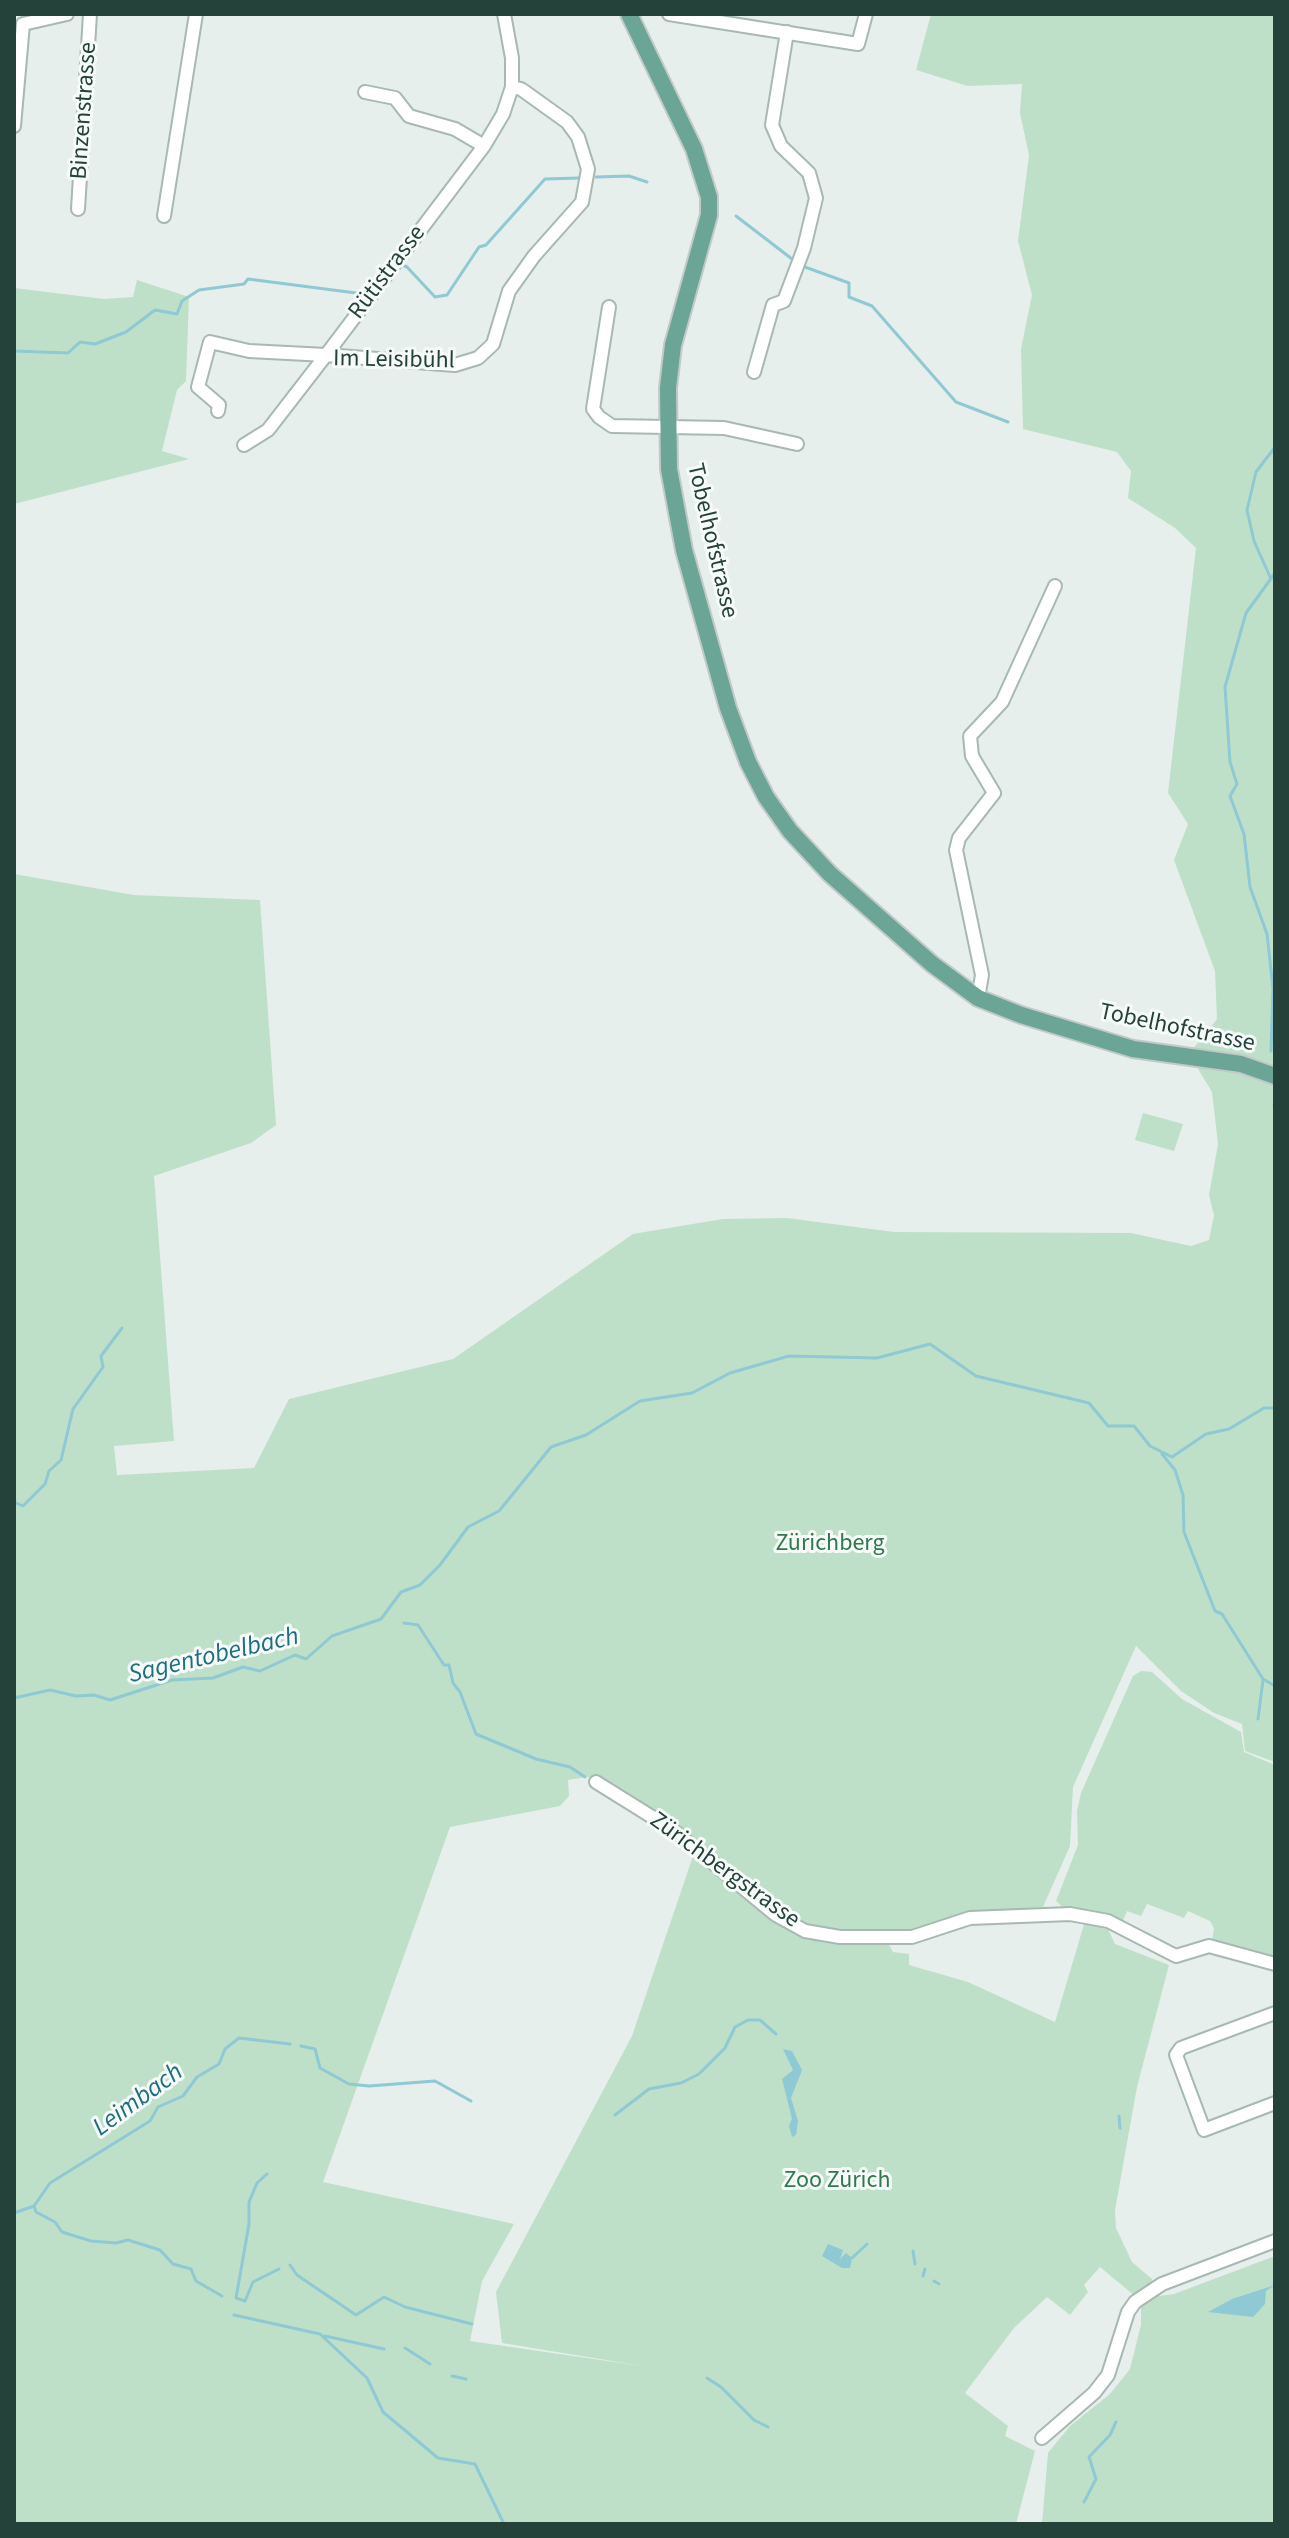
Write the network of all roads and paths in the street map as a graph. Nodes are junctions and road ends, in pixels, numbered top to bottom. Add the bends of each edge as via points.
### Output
1 (67, 14) edge
2 (90, 14) edge
3 (196, 14) edge
4 (504, 14) edge
5 (669, 14) edge
6 (767, 14) edge
7 (866, 14) edge
8 (635, 16) edge
9 (31, 17) edge
10 (765, 28) junction
11 (787, 32) junction
12 (512, 87) junction
13 (365, 92) dead end
14 (14, 126) edge
15 (484, 146) junction
16 (78, 209) dead end
17 (164, 216) dead end
18 (609, 307) dead end
19 (326, 355) junction
20 (754, 372) dead end
21 (218, 411) dead end
22 (667, 425) junction
23 (797, 444) dead end
24 (244, 445) dead end
25 (1055, 586) dead end
26 (978, 998) junction
27 (1275, 1076) edge
28 (596, 1782) dead end
29 (1275, 1964) edge
30 (1275, 2013) edge
31 (1275, 2103) edge
32 (1275, 2241) edge
33 (1042, 2438) dead end

1 - 9 street
2 - 16 street, Binzenstrasse
3 - 17 street
4 - 12 street, Rütistrasse
5 - 10 street
6 - 10 street
7 - 11 street via 858,44
8 - 22 main road, Tobelhofstrasse via 694,149 710,205 673,345
9 - 14 street via 23,24
10 - 11 street
11 - 20 street via 772,125 781,146 809,173 816,198 804,248 784,301 773,305
12 - 15 street, Rütistrasse
12 - 19 street, Im Leisibühl via 567,122 584,151 587,178 582,202 509,291 493,344 478,358 455,365
13 - 15 street via 395,98 418,121 455,129
15 - 19 street, Rütistrasse
18 - 22 street via 593,409 612,426
19 - 21 street via 249,351 210,342 198,387 219,405
19 - 24 street, Im Leisibühl via 268,430
22 - 23 street via 724,428
22 - 26 main road, Tobelhofstrasse via 684,550 728,708 758,783 790,831 830,874
25 - 26 street via 1002,702 970,736 972,756 994,793 959,838 956,850 982,975
26 - 27 main road, Tobelhofstrasse via 1133,1049 1241,1064
28 - 29 street, Zürichbergstrasse via 673,1830 776,1915 805,1931 907,1937 970,1918 1070,1914 1108,1921 1176,1956 1209,1946
30 - 31 street via 1181,2048 1176,2055 1204,2130
32 - 33 street via 1157,2286 1138,2300 1128,2312 1108,2375

